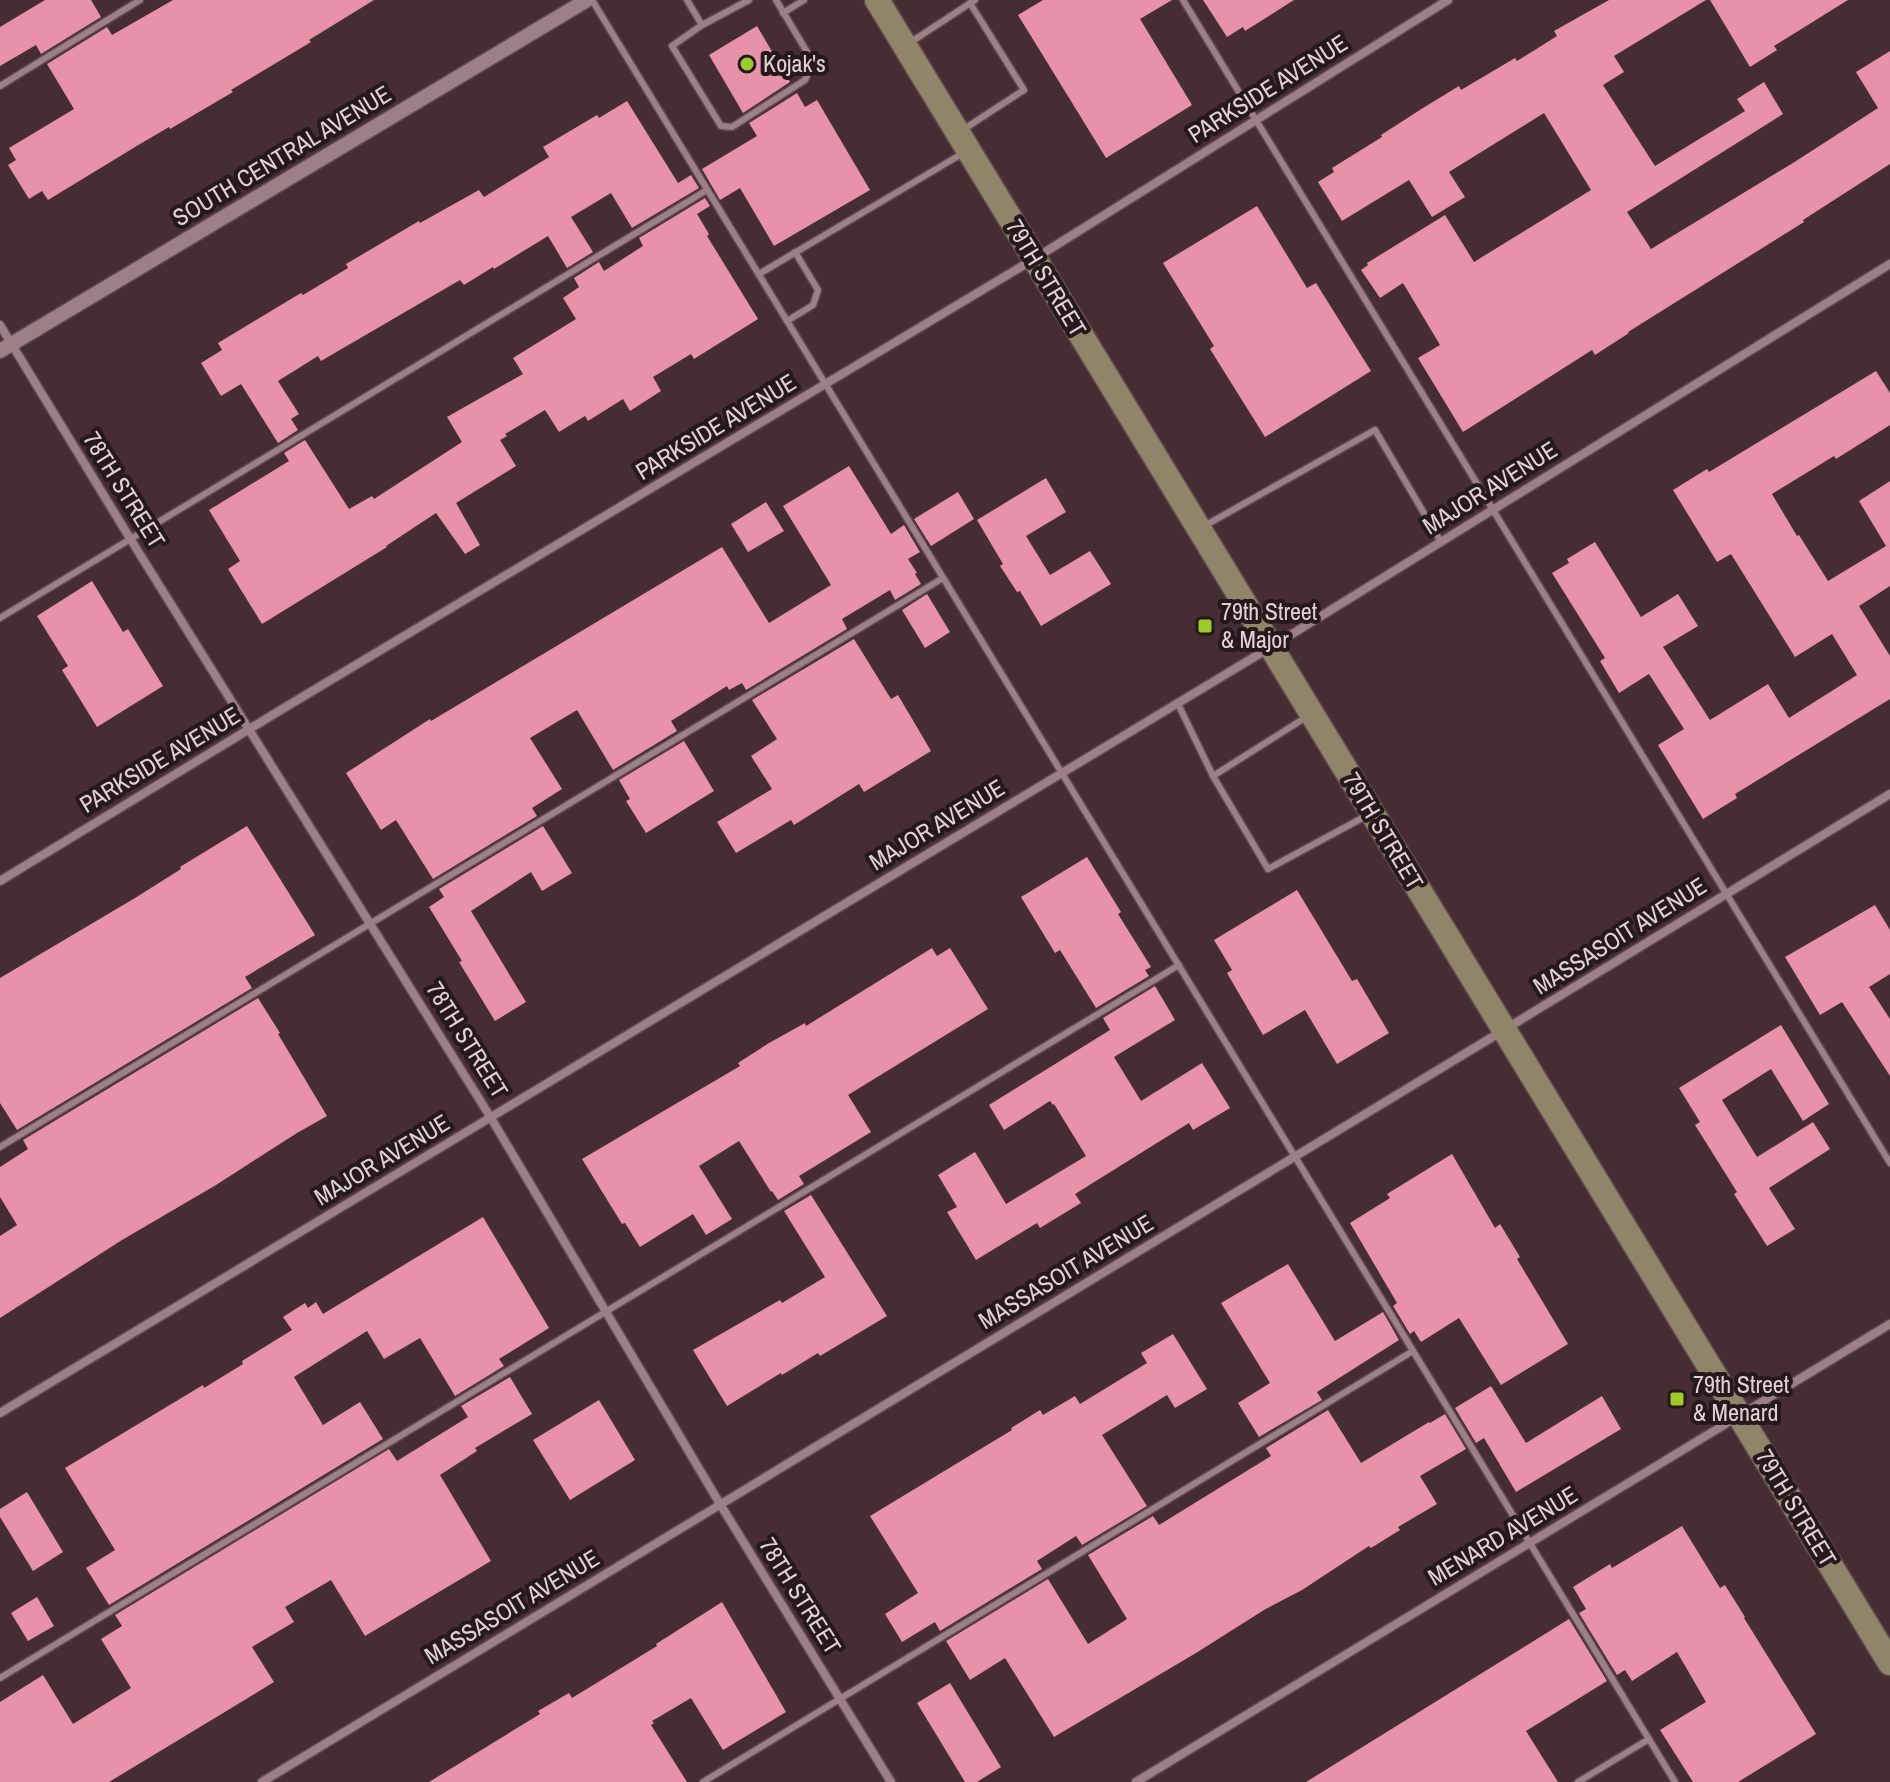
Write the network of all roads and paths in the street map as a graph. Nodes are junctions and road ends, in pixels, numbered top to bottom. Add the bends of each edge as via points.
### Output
1 (140, 0) edge
2 (590, 0) edge
3 (687, 0) edge
4 (749, 0) edge
5 (776, 0) edge
6 (804, 0) edge
7 (877, 0) edge
8 (1183, 0) edge
9 (1448, 0) edge
10 (972, 2) edge
11 (783, 13) junction
12 (702, 25) junction
13 (905, 46) junction
14 (0, 86) edge
15 (1256, 120) junction
16 (963, 142) junction
17 (707, 190) junction
18 (795, 252) junction
19 (1034, 259) junction
20 (1890, 264) edge
21 (759, 274) junction
22 (787, 321) junction
23 (0, 325) edge
24 (6, 347) edge
25 (826, 384) junction
26 (1493, 510) junction
27 (1199, 529) junction
28 (131, 540) junction
29 (1441, 542) junction
30 (943, 578) junction
31 (0, 618) edge
32 (1271, 647) junction
33 (1178, 704) junction
34 (1312, 714) junction
35 (250, 729) junction
36 (1062, 774) junction
37 (1213, 776) junction
38 (1890, 794) edge
39 (1372, 813) junction
40 (0, 881) edge
41 (1726, 894) junction
42 (370, 923) junction
43 (1179, 965) junction
44 (1504, 1030) junction
45 (491, 1118) junction
46 (0, 1147) edge
47 (1295, 1157) junction
48 (1890, 1163) edge
49 (607, 1311) junction
50 (1890, 1324) edge
51 (1413, 1351) junction
52 (0, 1413) edge
53 (1740, 1417) junction
54 (720, 1504) junction
55 (1530, 1543) junction
56 (1890, 1663) edge
57 (0, 1678) edge
58 (840, 1699) junction
59 (1649, 1739) junction
60 (262, 1782) edge
61 (703, 1782) edge
62 (891, 1782) edge
63 (1136, 1782) edge
64 (1578, 1782) edge
65 (1675, 1782) edge

1 - 14 lane
2 - 17 lane
2 - 24 street, SOUTH CENTRAL AVENUE
3 - 12 lane
4 - 12 lane
5 - 11 lane
6 - 11 lane
7 - 13 main road, 79TH STREET
8 - 15 lane
9 - 15 street, PARKSIDE AVENUE
10 - 13 lane
10 - 16 lane via 1024,90
11 - 12 lane via 813,62 809,73 732,127 721,126 672,46
13 - 16 main road, 79TH STREET
15 - 19 street, PARKSIDE AVENUE
15 - 26 lane
16 - 18 lane
16 - 19 main road, 79TH STREET
17 - 21 lane
17 - 28 lane
18 - 21 lane
18 - 22 lane via 818,290 813,305
19 - 25 street, PARKSIDE AVENUE
19 - 27 main road, 79TH STREET
20 - 26 street, MAJOR AVENUE
21 - 22 lane
22 - 25 lane
23 - 24 street, 78TH STREET
24 - 28 street, 78TH STREET
25 - 30 lane
25 - 35 street, PARKSIDE AVENUE
26 - 29 street, MAJOR AVENUE
26 - 41 lane
27 - 29 lane via 1375,430
27 - 32 main road, 79TH STREET
28 - 31 lane
28 - 35 street, 78TH STREET
29 - 32 street, MAJOR AVENUE
30 - 36 lane
30 - 42 lane
32 - 33 street, MAJOR AVENUE
32 - 34 main road, 79TH STREET
33 - 36 street, MAJOR AVENUE
33 - 37 lane
34 - 37 lane
34 - 39 main road, 79TH STREET
35 - 40 street, PARKSIDE AVENUE
35 - 42 street, 78TH STREET
36 - 43 lane
36 - 45 street, MAJOR AVENUE
37 - 39 lane via 1268,869
38 - 41 street, MASSASOIT AVENUE
39 - 44 main road, 79TH STREET
41 - 44 street, MASSASOIT AVENUE
41 - 48 lane
42 - 45 street, 78TH STREET
42 - 46 lane
43 - 47 lane
43 - 49 lane
44 - 47 street, MASSASOIT AVENUE
44 - 53 main road, 79TH STREET
45 - 49 street, 78TH STREET
45 - 52 street, MAJOR AVENUE
47 - 51 lane
47 - 54 street, MASSASOIT AVENUE
49 - 54 street, 78TH STREET
49 - 57 lane
50 - 53 street, MENARD AVENUE
51 - 55 lane
51 - 58 lane
53 - 55 street, MENARD AVENUE
53 - 56 main road, 79TH STREET
54 - 58 street, 78TH STREET
54 - 60 street, MASSASOIT AVENUE
55 - 59 lane
55 - 63 street, MENARD AVENUE
58 - 61 lane
58 - 62 street, 78TH STREET
59 - 64 lane
59 - 65 lane

